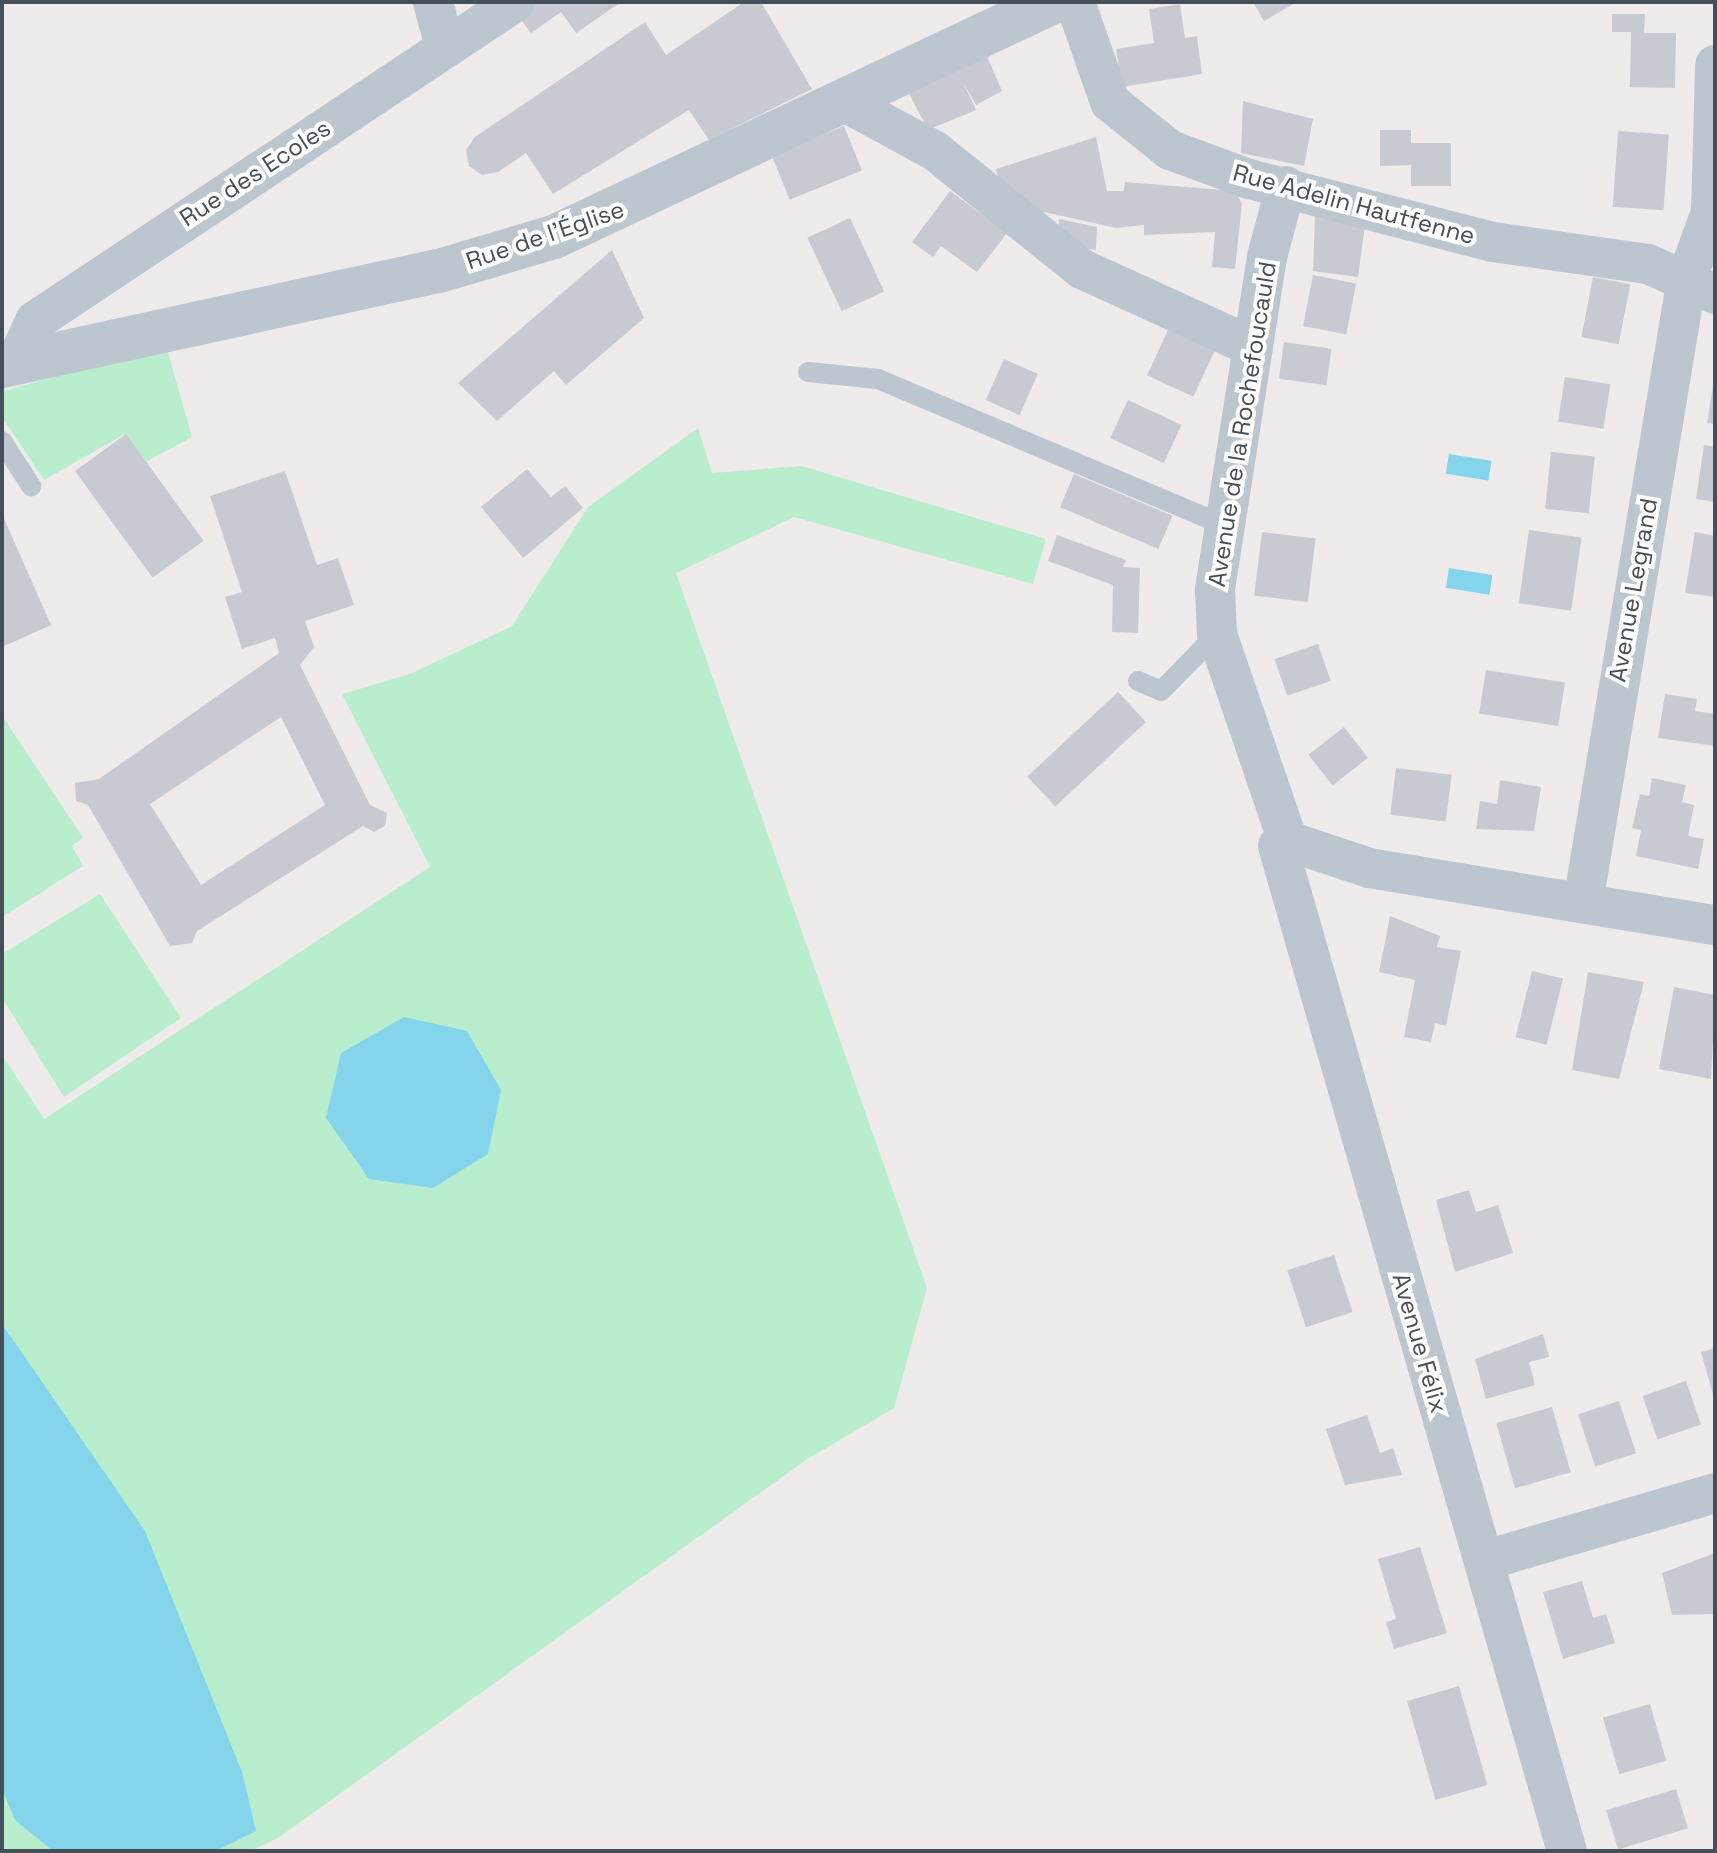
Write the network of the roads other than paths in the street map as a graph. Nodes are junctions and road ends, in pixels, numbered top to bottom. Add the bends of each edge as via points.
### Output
1 (433, 2) edge
2 (515, 2) edge
3 (1053, 2) edge
4 (1075, 2) edge
5 (445, 47) junction
6 (1715, 65) edge
7 (843, 101) junction
8 (1286, 186) junction
9 (1701, 286) edge
10 (1253, 347) junction
11 (9, 365) edge
12 (808, 372) dead end
13 (2, 441) edge
14 (31, 486) dead end
15 (1223, 525) junction
16 (1217, 634) junction
17 (1138, 681) dead end
18 (1288, 841) junction
19 (1583, 903) junction
20 (1715, 925) edge
21 (1715, 1493) edge
22 (1486, 1560) junction
23 (1567, 1851) edge

1 - 5 street
2 - 5 street, Rue des Ecoles
3 - 7 street, Rue de l'Église
4 - 8 street, Rue Adelin Hautfenne via 1105,92 1136,127 1170,150
5 - 11 street, Rue des Ecoles via 35,321
6 - 9 street, Avenue Legrand via 1711,212
7 - 10 street via 935,151 1082,269
7 - 11 street, Rue de l'Église via 554,237 439,271
8 - 9 street, Rue Adelin Hautfenne via 1493,242 1619,256
8 - 10 street, Avenue de la Rochefoucauld
9 - 19 street, Avenue Legrand
10 - 15 street, Avenue de la Rochefoucauld
12 - 15 lane via 893,384
13 - 14 lane
15 - 16 street, Avenue de la Rochefoucauld
16 - 17 lane via 1161,691
16 - 18 street, Avenue de la Rochefoucauld
18 - 19 street via 1369,868
18 - 22 street, Avenue Félix via 1278,846
19 - 20 street
21 - 22 street
22 - 23 street, Avenue Félix

